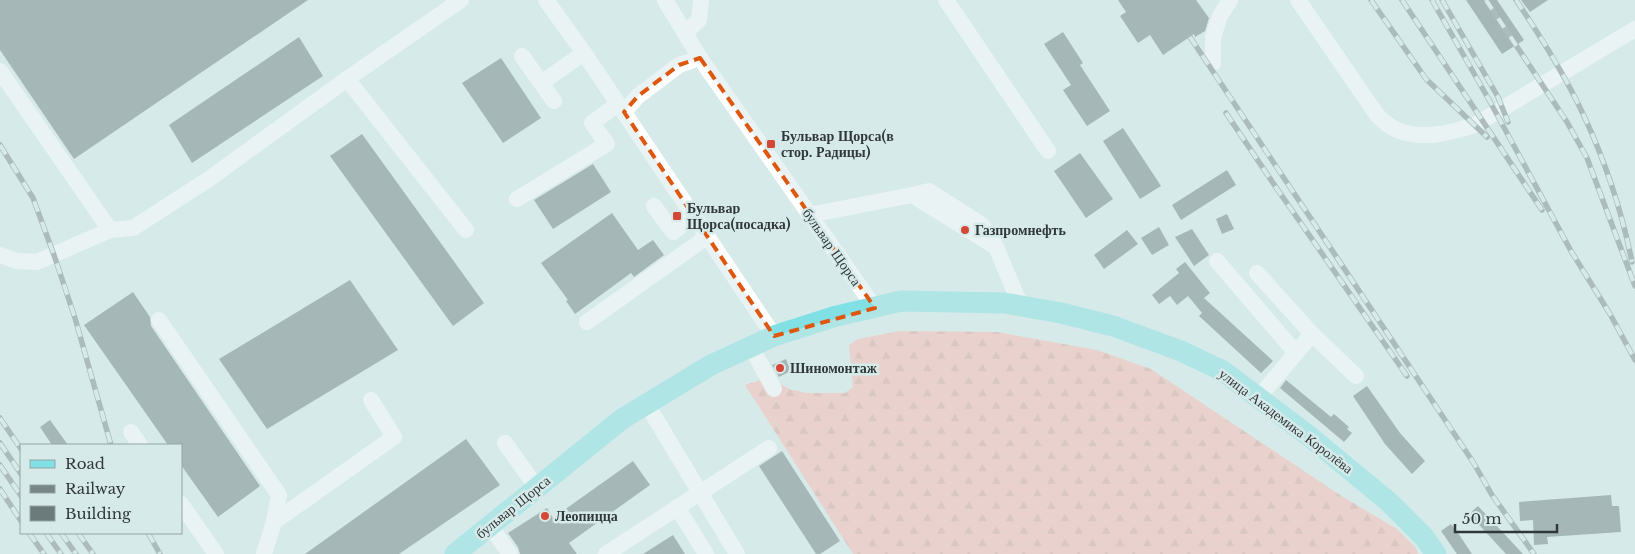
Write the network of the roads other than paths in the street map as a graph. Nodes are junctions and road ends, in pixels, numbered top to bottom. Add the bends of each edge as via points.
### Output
1 (461, 0) edge
2 (546, 0) edge
3 (665, 0) edge
4 (701, 0) edge
5 (946, 0) edge
6 (1230, 0) edge
7 (1298, 0) edge
8 (1635, 28) edge
9 (685, 33) junction
10 (584, 53) junction
11 (522, 56) dead end
12 (700, 58) junction
13 (1213, 63) dead end
14 (0, 71) edge
15 (347, 79) junction
16 (541, 82) junction
17 (554, 101) dead end
18 (621, 108) junction
19 (1048, 151) dead end
20 (518, 199) dead end
21 (654, 206) dead end
22 (809, 215) junction
23 (694, 216) junction
24 (110, 230) junction
25 (466, 230) dead end
26 (708, 236) junction
27 (0, 255) edge
28 (1217, 262) dead end
29 (1257, 273) dead end
30 (1020, 304) junction
31 (875, 308) junction
32 (159, 320) dead end
33 (587, 322) dead end
34 (1312, 334) junction
35 (774, 336) junction
36 (751, 347) junction
37 (1296, 353) junction
38 (1356, 376) dead end
39 (774, 389) dead end
40 (1258, 397) junction
41 (370, 400) dead end
42 (646, 403) junction
43 (131, 432) dead end
44 (505, 443) dead end
45 (139, 444) edge
46 (769, 448) dead end
47 (536, 488) junction
48 (700, 491) junction
49 (182, 505) edge
50 (677, 507) junction
51 (274, 522) junction
52 (490, 526) junction
53 (461, 552) edge
54 (216, 554) edge
55 (264, 554) edge
56 (510, 554) edge
57 (606, 554) edge
58 (706, 554) edge
59 (738, 554) edge
60 (1436, 554) edge

1 - 15 street
2 - 10 street
3 - 9 street, бульвар Щорса
4 - 9 street via 699,20
5 - 19 street
6 - 13 street via 1213,37
7 - 8 street via 1377,115 1394,129 1418,135 1456,131 1474,124
9 - 12 street, бульвар Щорса
10 - 16 street
10 - 18 street
11 - 16 street
12 - 18 street via 679,65
12 - 22 street, бульвар Щорса
14 - 24 street
15 - 24 street via 209,179 133,228
15 - 25 street
16 - 17 street
18 - 20 street via 592,123 607,144
18 - 23 street
21 - 23 street via 673,232
22 - 30 street via 912,195 996,247
22 - 31 street, бульвар Щорса
23 - 26 street
24 - 27 street via 37,262 17,262
26 - 33 street
26 - 35 street
28 - 37 street
29 - 34 street
30 - 31 main road, улица Академика Королёва via 901,302
30 - 40 main road, улица Академика Королёва via 1113,326 1181,351 1223,371
31 - 35 main road, бульвар Щорса via 832,317
32 - 51 street via 280,494
34 - 37 street
34 - 38 street
35 - 36 main road, бульвар Щорса
36 - 39 street
36 - 42 main road, бульвар Щорса via 711,365
37 - 40 street
40 - 60 main road, улица Академика Королёва via 1389,502
41 - 51 street via 394,437
42 - 47 main road, бульвар Щорса
42 - 48 street
43 - 45 street
44 - 47 street
46 - 48 street
47 - 52 main road, бульвар Щорса
48 - 50 street
48 - 59 street
49 - 54 street
50 - 57 street
50 - 58 street
51 - 55 street
52 - 53 main road, бульвар Щорса
52 - 56 street

